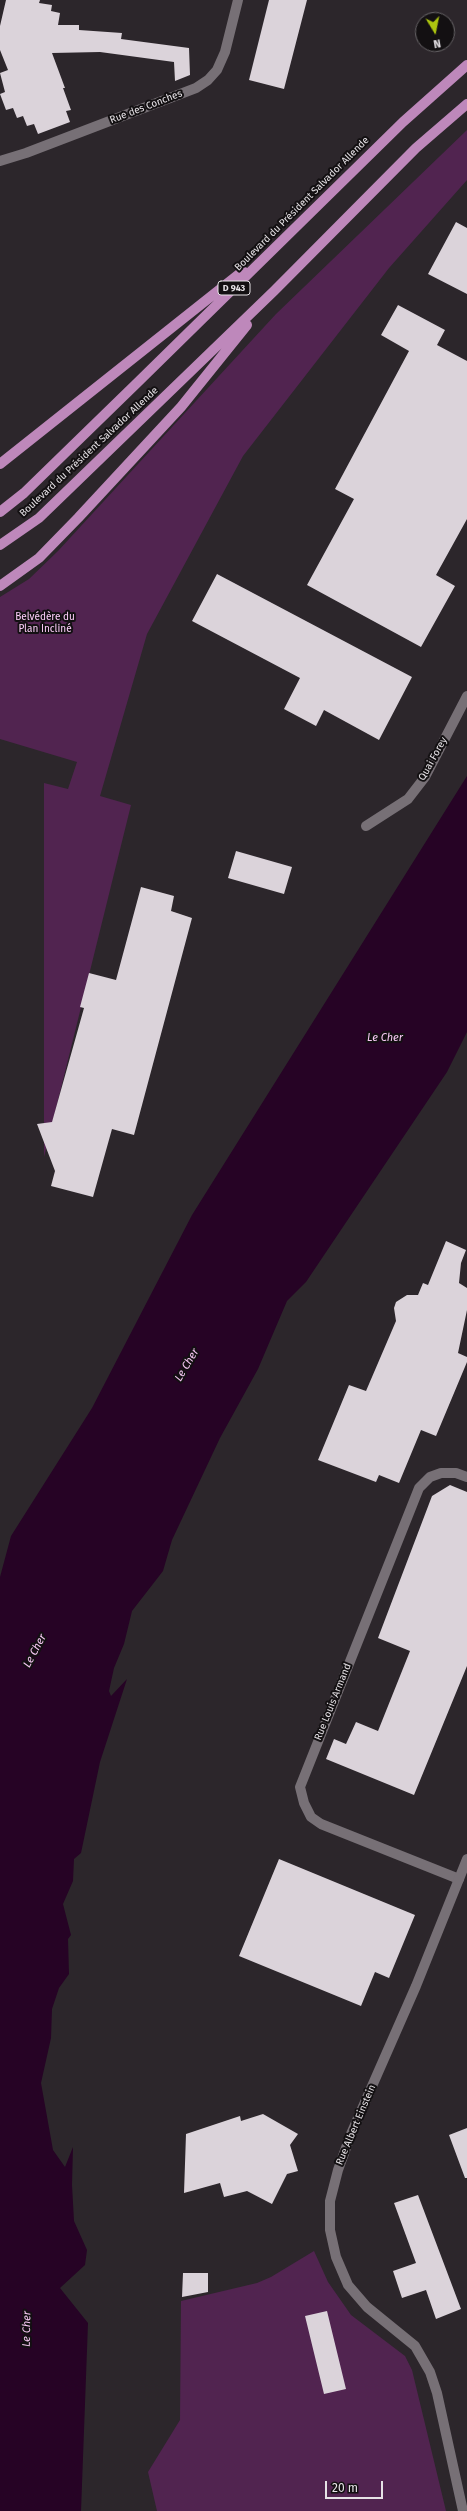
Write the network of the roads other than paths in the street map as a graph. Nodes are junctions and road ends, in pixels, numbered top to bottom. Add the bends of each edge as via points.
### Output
1 (238, 0) edge
2 (467, 65) edge
3 (467, 104) edge
4 (0, 161) edge
5 (287, 236) junction
6 (274, 291) junction
7 (0, 464) edge
8 (0, 512) edge
9 (0, 545) edge
10 (0, 586) edge
11 (467, 696) edge
12 (366, 826) dead end
13 (467, 1477) edge
14 (467, 1859) edge
15 (459, 1879) junction
16 (463, 2511) edge

1 - 4 street, Rue des Conches via 225,52 218,70 208,80 196,88
2 - 5 main road, Boulevard du Président Salvador Allende / D 943 via 403,122
3 - 6 main road, Boulevard du Président Salvador Allende / D 943 via 416,148
5 - 7 main road
5 - 8 main road, Boulevard du Président Salvador Allende / D 943 via 29,488
6 - 9 main road, Boulevard du Président Salvador Allende / D 943 via 39,518
6 - 10 main road via 165,425 39,558
11 - 12 street, Quai Forey via 425,777 408,799
13 - 15 street, Rue Louis Armand via 456,1473 441,1473 430,1478 419,1488 300,1787 311,1817 321,1824
14 - 15 street, Rue Albert Einstein
15 - 16 street, Rue Albert Einstein via 416,1986 351,2134 330,2201 330,2230 336,2257 348,2285 366,2307 415,2346 430,2372 437,2392

